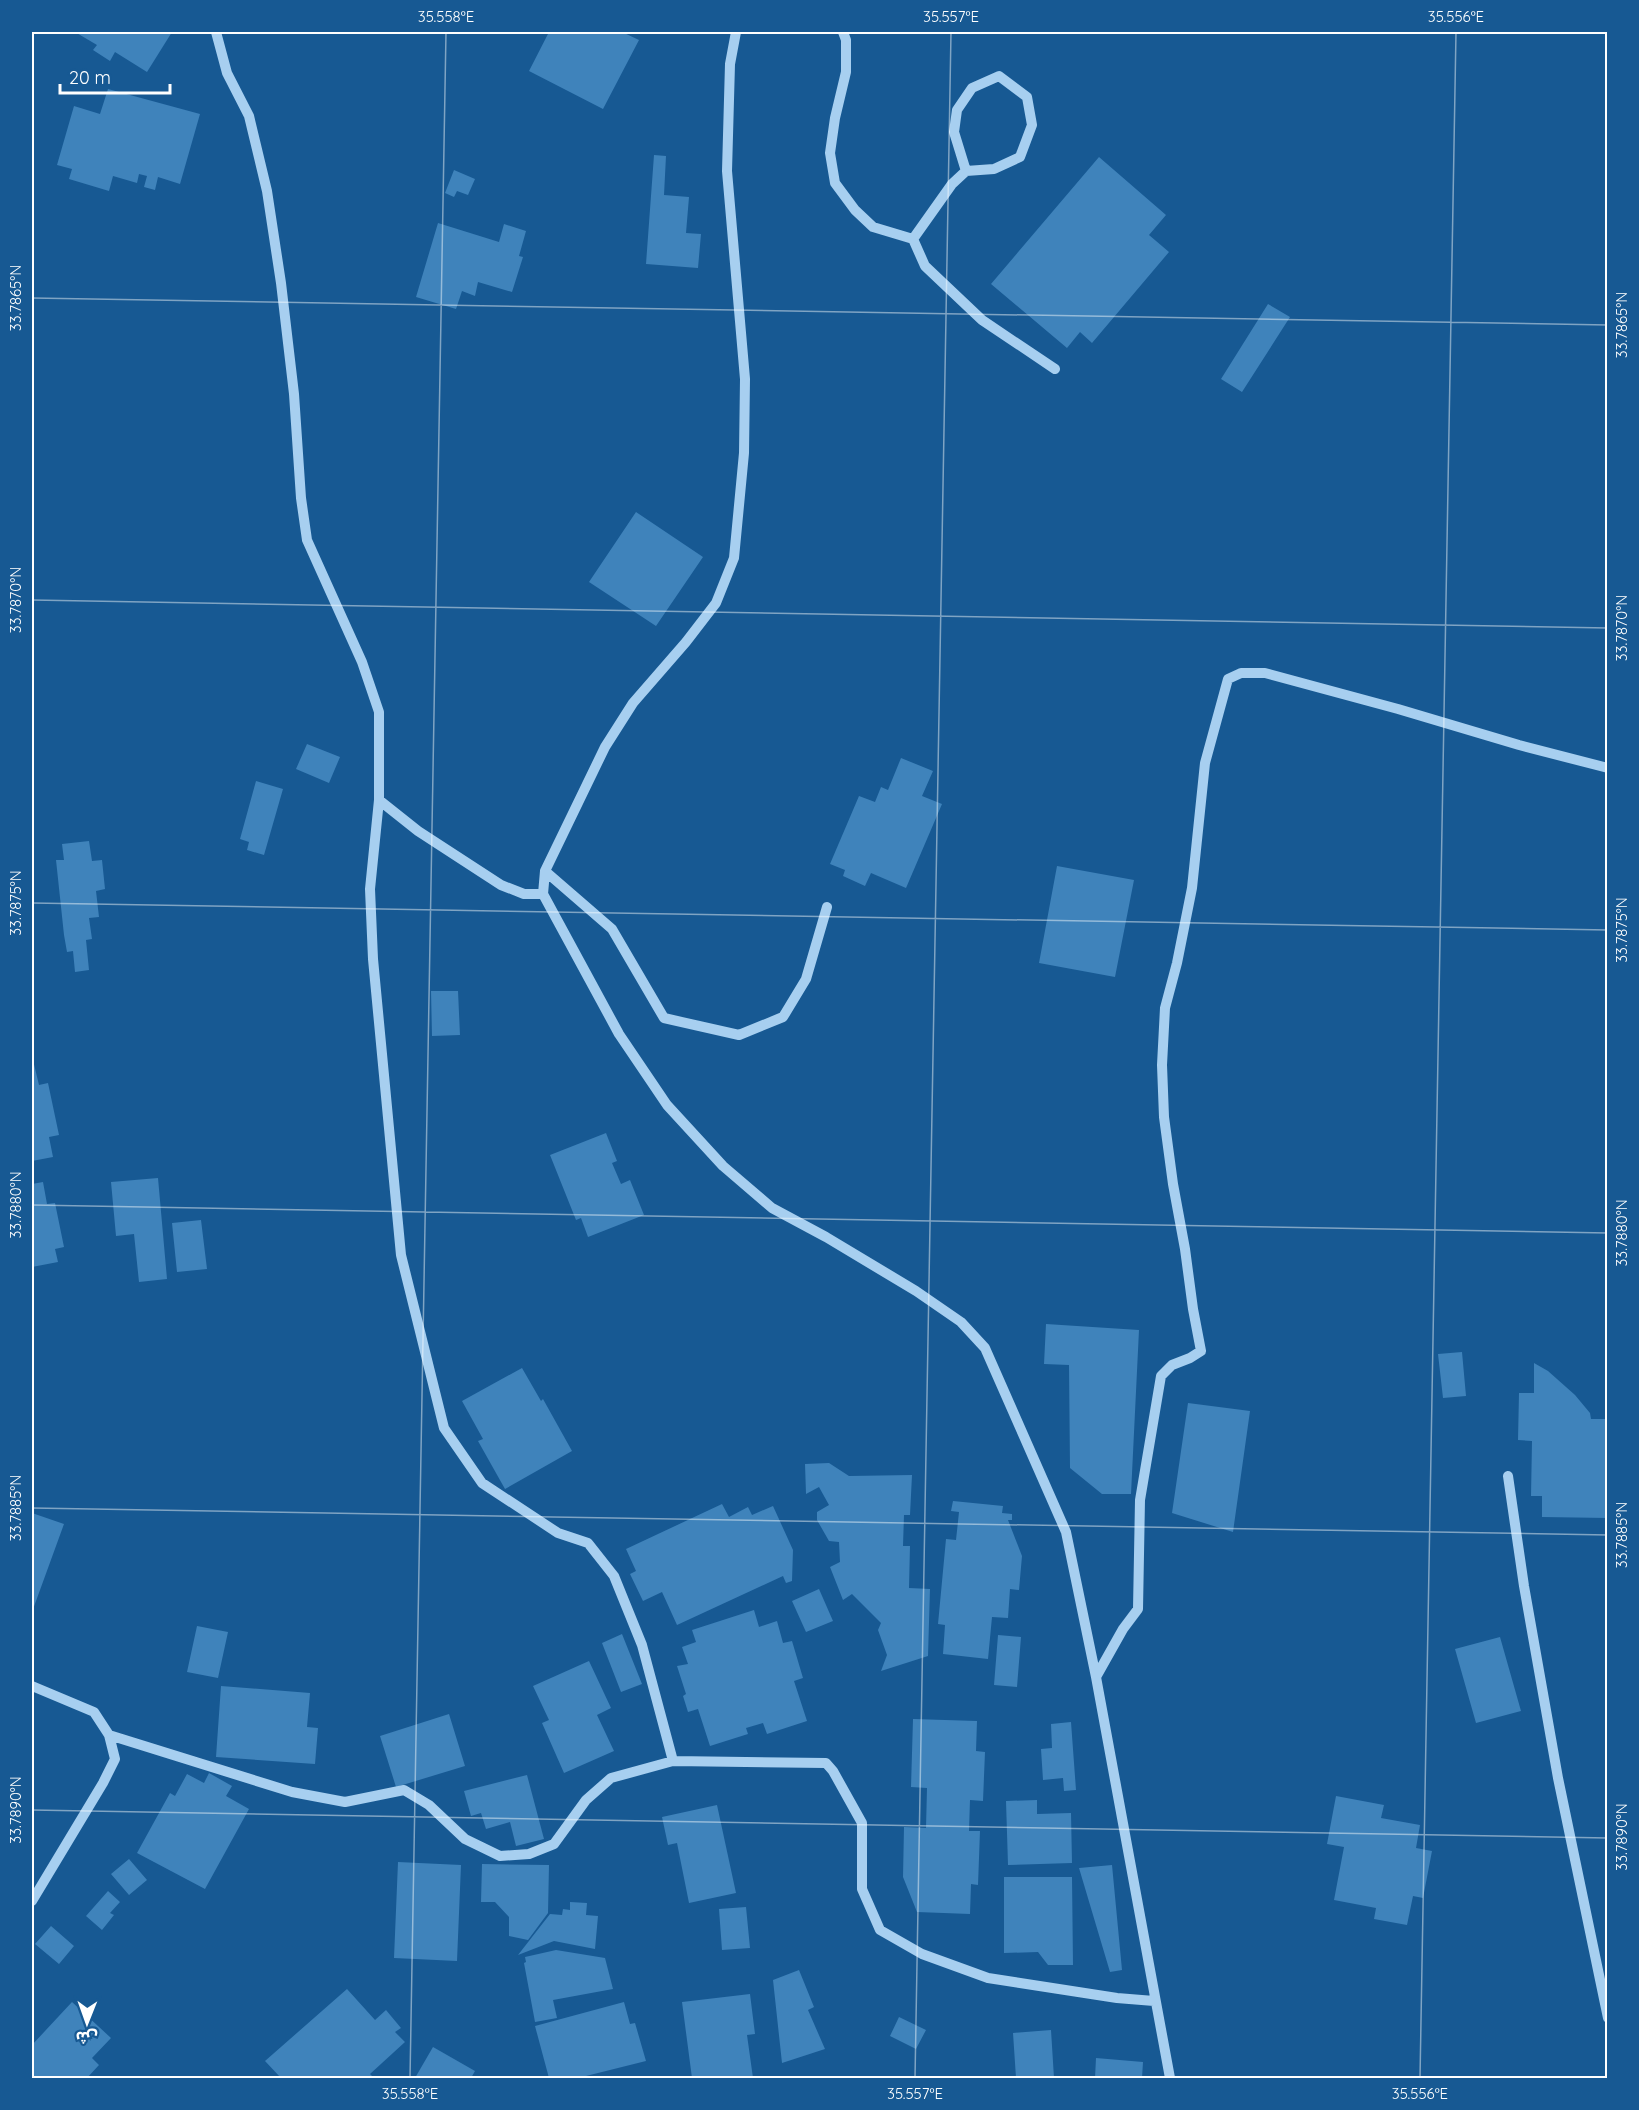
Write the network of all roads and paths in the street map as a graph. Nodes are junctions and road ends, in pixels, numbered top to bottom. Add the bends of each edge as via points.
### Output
1 (216, 32) edge
2 (736, 32) edge
3 (843, 32) edge
4 (966, 171) junction
5 (913, 239) junction
6 (1055, 369) dead end
7 (1608, 768) edge
8 (379, 800) junction
9 (545, 870) junction
10 (543, 894) junction
11 (826, 908) dead end
12 (1508, 1476) dead end
13 (1096, 1677) junction
14 (32, 1686) edge
15 (109, 1735) junction
16 (673, 1761) junction
17 (32, 1901) edge
18 (1154, 2001) junction
19 (1608, 2018) edge
20 (1170, 2079) edge

1 - 8 street via 227,73 249,117 267,191 292,372 307,540 362,662 379,712
2 - 9 street via 730,64 727,171 745,379 744,453 734,558 716,603 633,703 605,747
3 - 5 street via 846,72 830,153 835,183 873,227
4 - 4 street via 994,169 1020,157 1032,125 1027,97 999,76 972,88 957,110 954,132
4 - 5 street via 952,184
5 - 6 street via 925,266 982,320
7 - 13 street via 1265,673 1241,673 1228,679 1205,764 1192,888 1165,1008 1162,1065 1173,1184 1201,1351 1172,1365 1161,1376 1140,1500 1138,1609
8 - 10 street via 418,831 501,885 524,894
8 - 16 street via 370,889 373,959 401,1255 444,1428 482,1483 558,1533 588,1543 614,1576 642,1645
9 - 10 street
9 - 11 street via 612,929 664,1018 739,1035 783,1017 806,979
10 - 13 street via 619,1034 666,1105 723,1166 772,1208 916,1291 961,1322 984,1348 1066,1532
12 - 19 street via 1558,1778
13 - 18 street
14 - 15 street via 94,1712
15 - 16 street via 292,1792 345,1802 404,1790 429,1805 465,1839 500,1856 529,1854 554,1844 586,1800 611,1778
15 - 17 street via 115,1759
16 - 18 street via 826,1763 862,1823 862,1889 880,1930 922,1954 988,1978
18 - 20 street

